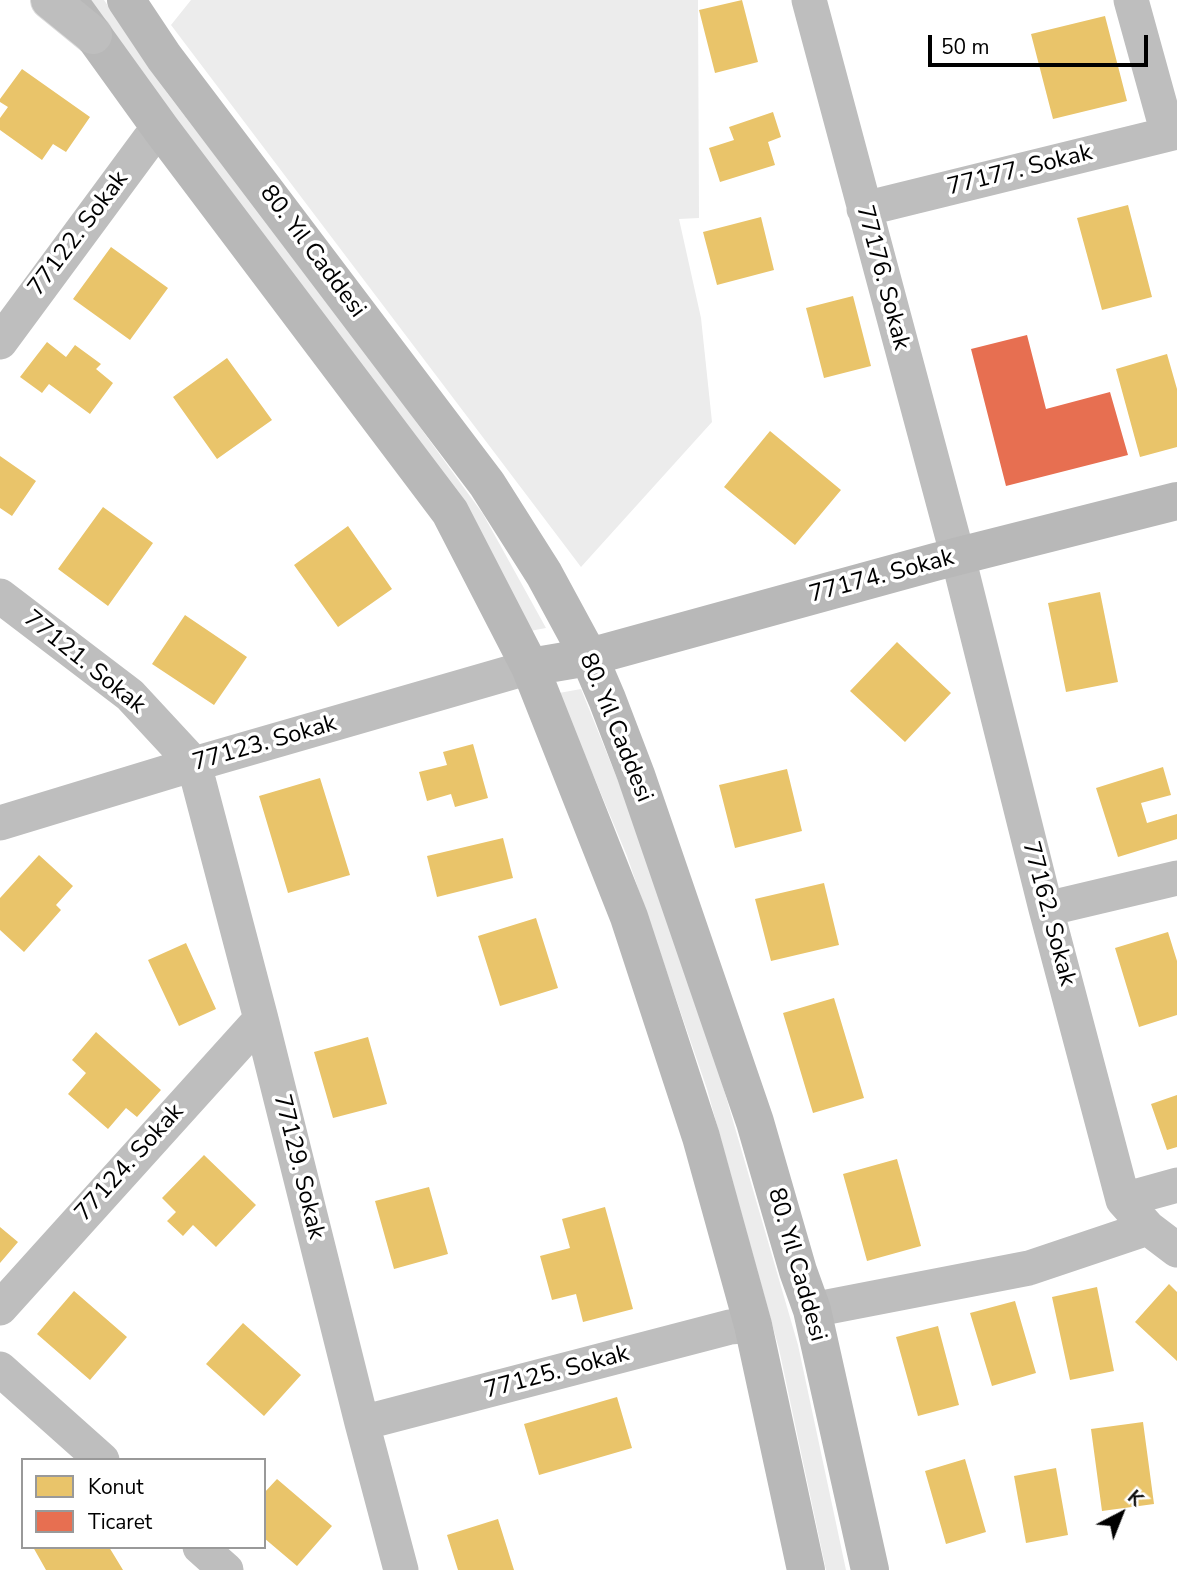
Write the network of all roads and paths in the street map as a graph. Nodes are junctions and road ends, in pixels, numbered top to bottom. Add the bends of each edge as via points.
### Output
1 (50, 0) edge
2 (68, 0) edge
3 (126, 0) edge
4 (809, 0) edge
5 (1131, 0) edge
6 (93, 35) junction
7 (160, 129) junction
8 (1173, 133) edge
9 (864, 209) junction
10 (0, 342) edge
11 (1177, 501) edge
12 (958, 556) junction
13 (0, 596) edge
14 (589, 657) junction
15 (530, 667) junction
16 (194, 764) junction
17 (0, 824) edge
18 (1177, 878) edge
19 (1046, 909) junction
20 (261, 1019) junction
21 (1177, 1185) edge
22 (1123, 1200) junction
23 (1148, 1228) junction
24 (1177, 1250) edge
25 (0, 1308) edge
26 (812, 1310) junction
27 (753, 1325) junction
28 (0, 1370) edge
29 (362, 1423) junction
30 (100, 1458) edge
31 (202, 1549) edge
32 (226, 1570) edge
33 (401, 1570) edge
34 (806, 1570) edge
35 (870, 1570) edge

1 - 6 main road
2 - 6 main road, 80. Yıl Caddesi
3 - 14 main road, 80. Yıl Caddesi via 164,57 487,484
4 - 9 street, 77176. Sokak
5 - 8 street
6 - 7 main road, 80. Yıl Caddesi
7 - 10 street, 77122. Sokak
7 - 15 main road, 80. Yıl Caddesi via 450,512
8 - 9 street, 77177. Sokak
9 - 12 street, 77176. Sokak
11 - 12 main road, 77174. Sokak
12 - 14 main road, 77174. Sokak
12 - 19 street, 77162. Sokak
13 - 16 street, 77121. Sokak via 130,695
14 - 15 main road, 77174. Sokak
14 - 26 main road, 80. Yıl Caddesi via 636,775 751,1109
15 - 16 street, 77123. Sokak
15 - 27 main road, 80. Yıl Caddesi via 629,917 701,1138
16 - 17 street, 77123. Sokak
16 - 20 street, 77129. Sokak
18 - 19 street
19 - 22 street, 77162. Sokak
20 - 25 street, 77124. Sokak
20 - 29 street, 77129. Sokak
21 - 22 street
22 - 23 street, 77162. Sokak
23 - 24 street, 77162. Sokak
23 - 26 street via 1029,1268
26 - 35 main road, 80. Yıl Caddesi
27 - 29 street, 77125. Sokak via 730,1327
27 - 34 main road, 80. Yıl Caddesi
28 - 30 street
29 - 33 street, 77129. Sokak
31 - 32 street

